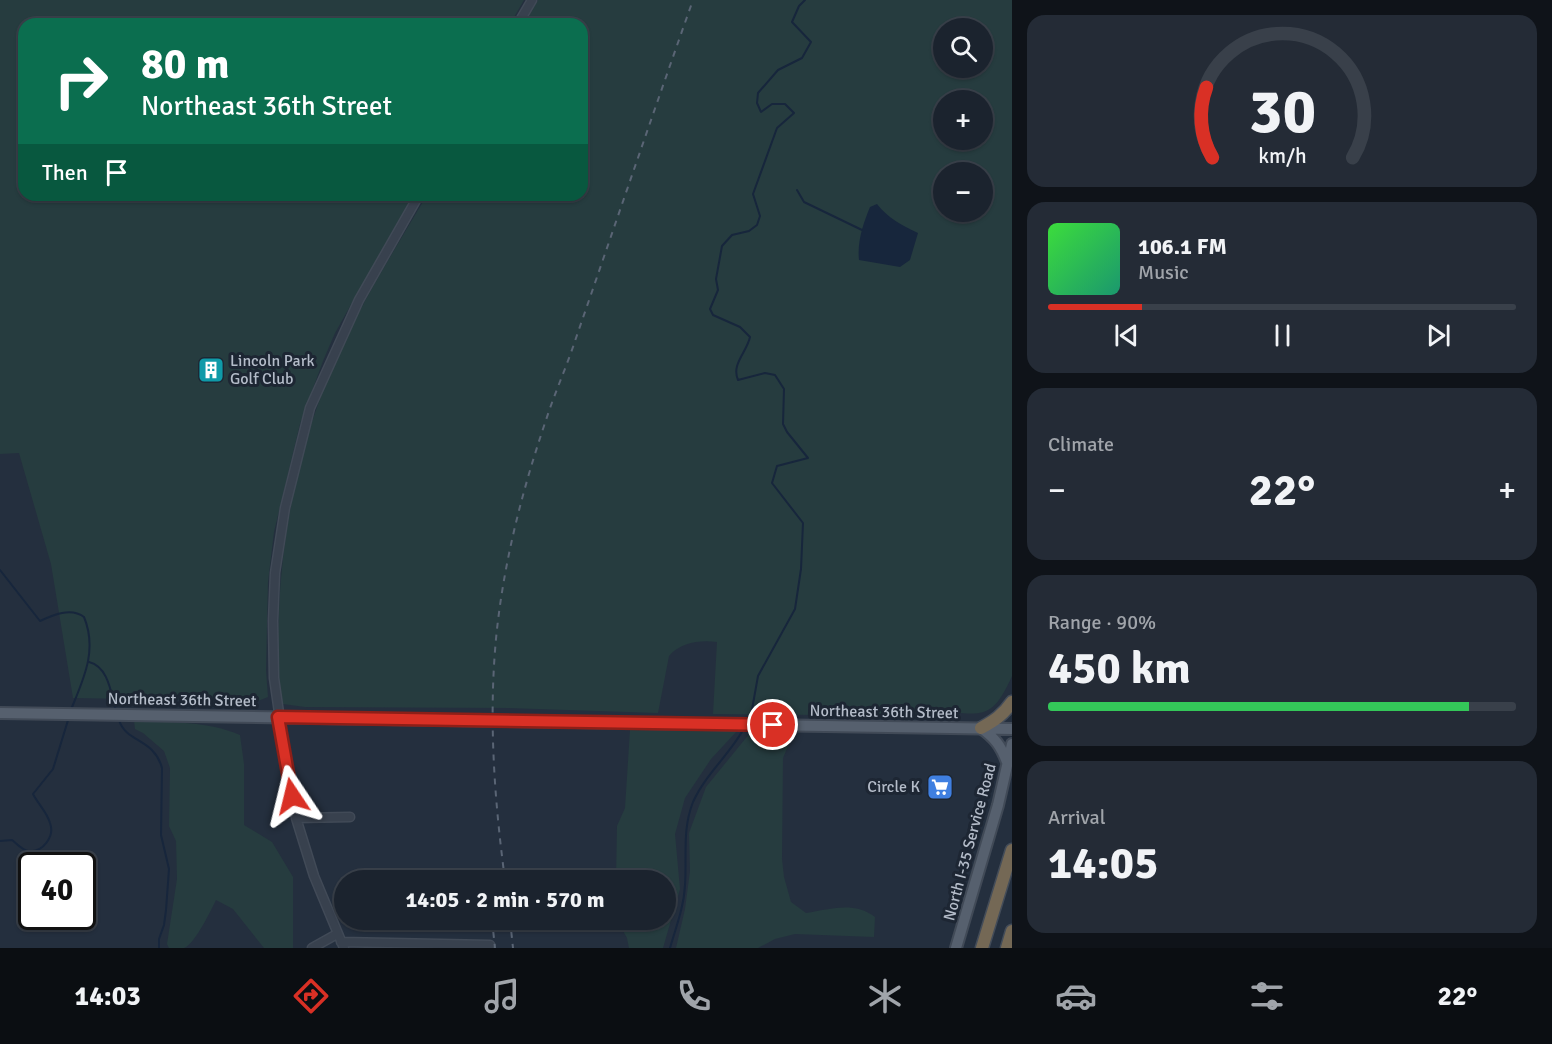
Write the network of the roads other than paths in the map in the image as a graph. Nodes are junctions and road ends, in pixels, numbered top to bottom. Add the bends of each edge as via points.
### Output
1 (532, 0) edge
2 (522, 18) edge
3 (416, 201) edge
4 (1012, 702) edge
5 (0, 713) edge
6 (278, 717) junction
7 (981, 728) junction
8 (1012, 729) edge
9 (1012, 744) edge
10 (1008, 763) junction
11 (296, 818) junction
12 (350, 818) dead end
13 (1012, 850) edge
14 (1012, 931) edge
15 (340, 941) edge
16 (490, 945) dead end
17 (312, 948) edge
18 (956, 948) edge
19 (982, 948) edge
20 (1007, 948) edge

1 - 2 street
3 - 6 street via 359,300 310,408 285,508 275,573 274,678
4 - 7 highway via 996,720
5 - 6 main road, Northeast 36th Street
6 - 7 main road, Northeast 36th Street
6 - 11 street
7 - 8 main road, Northeast 36th Street
7 - 10 main road via 996,739
9 - 10 main road, North I-35 Service Road
10 - 18 main road, North I-35 Service Road
11 - 12 street
11 - 15 street
13 - 19 highway
14 - 20 highway
15 - 16 street
15 - 17 street

